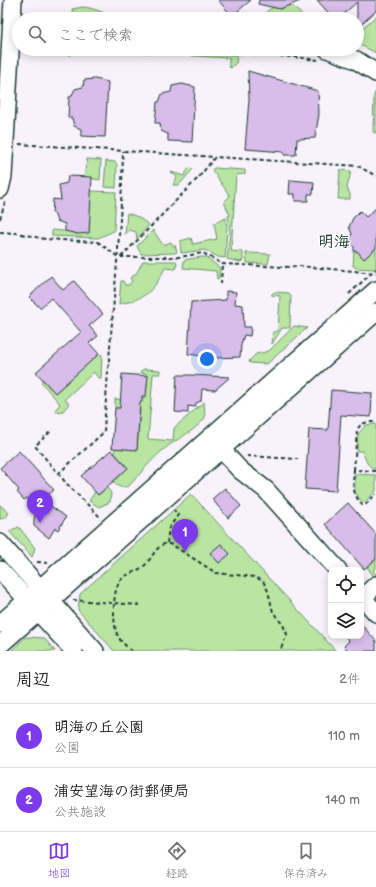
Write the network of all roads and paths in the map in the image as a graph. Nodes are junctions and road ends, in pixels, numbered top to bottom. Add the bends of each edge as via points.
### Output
1 (13, 0) edge
2 (13, 12) edge
3 (12, 39) edge
4 (279, 56) edge
5 (310, 56) edge
6 (332, 56) edge
7 (376, 73) edge
8 (12, 144) dead end
9 (124, 151) junction
10 (215, 157) junction
11 (376, 176) edge
12 (0, 189) edge
13 (0, 232) edge
14 (120, 257) junction
15 (222, 264) junction
16 (376, 269) edge
17 (376, 273) edge
18 (221, 284) dead end
19 (376, 290) edge
20 (346, 296) dead end
21 (376, 312) edge
22 (376, 422) edge
23 (50, 432) dead end
24 (221, 449) junction
25 (244, 456) dead end
26 (298, 459) dead end
27 (354, 470) junction
28 (376, 471) edge
29 (58, 474) junction
30 (376, 494) edge
31 (174, 510) dead end
32 (104, 515) dead end
33 (101, 518) dead end
34 (99, 520) dead end
35 (0, 543) edge
36 (167, 543) junction
37 (32, 562) dead end
38 (51, 563) dead end
39 (335, 567) edge
40 (0, 570) edge
41 (376, 585) edge
42 (46, 594) junction
43 (364, 595) edge
44 (364, 599) edge
45 (71, 600) dead end
46 (114, 603) junction
47 (139, 604) dead end
48 (33, 606) junction
49 (376, 613) edge
50 (0, 624) edge
51 (0, 645) edge
52 (74, 651) edge
53 (95, 651) edge
54 (132, 651) edge
55 (280, 651) edge

1 - 2 street
3 - 12 street
4 - 5 path
6 - 7 street via 356,60
8 - 9 path
9 - 10 path
9 - 14 path
10 - 11 path via 358,166
10 - 14 path via 199,177
13 - 14 path via 45,239 98,242
14 - 15 path via 179,257 203,254
14 - 29 path via 104,432
15 - 17 path via 299,266
15 - 18 path
16 - 20 path
19 - 42 street
21 - 24 street
22 - 27 path via 359,425
23 - 29 path via 35,446
24 - 39 street via 240,470 266,490
24 - 42 street
25 - 26 path
27 - 28 path
27 - 30 path via 354,495 362,505
29 - 33 path
31 - 36 path via 178,515 169,528
32 - 34 path
35 - 42 street
36 - 46 path via 155,549 143,567 120,581
36 - 55 path via 216,573 255,577 263,581 273,612 286,634
37 - 38 path
40 - 48 street
41 - 43 street
42 - 48 street
42 - 53 street
44 - 49 street
45 - 46 path
46 - 47 path
46 - 54 path via 119,637
48 - 50 street
48 - 51 street
48 - 52 street

